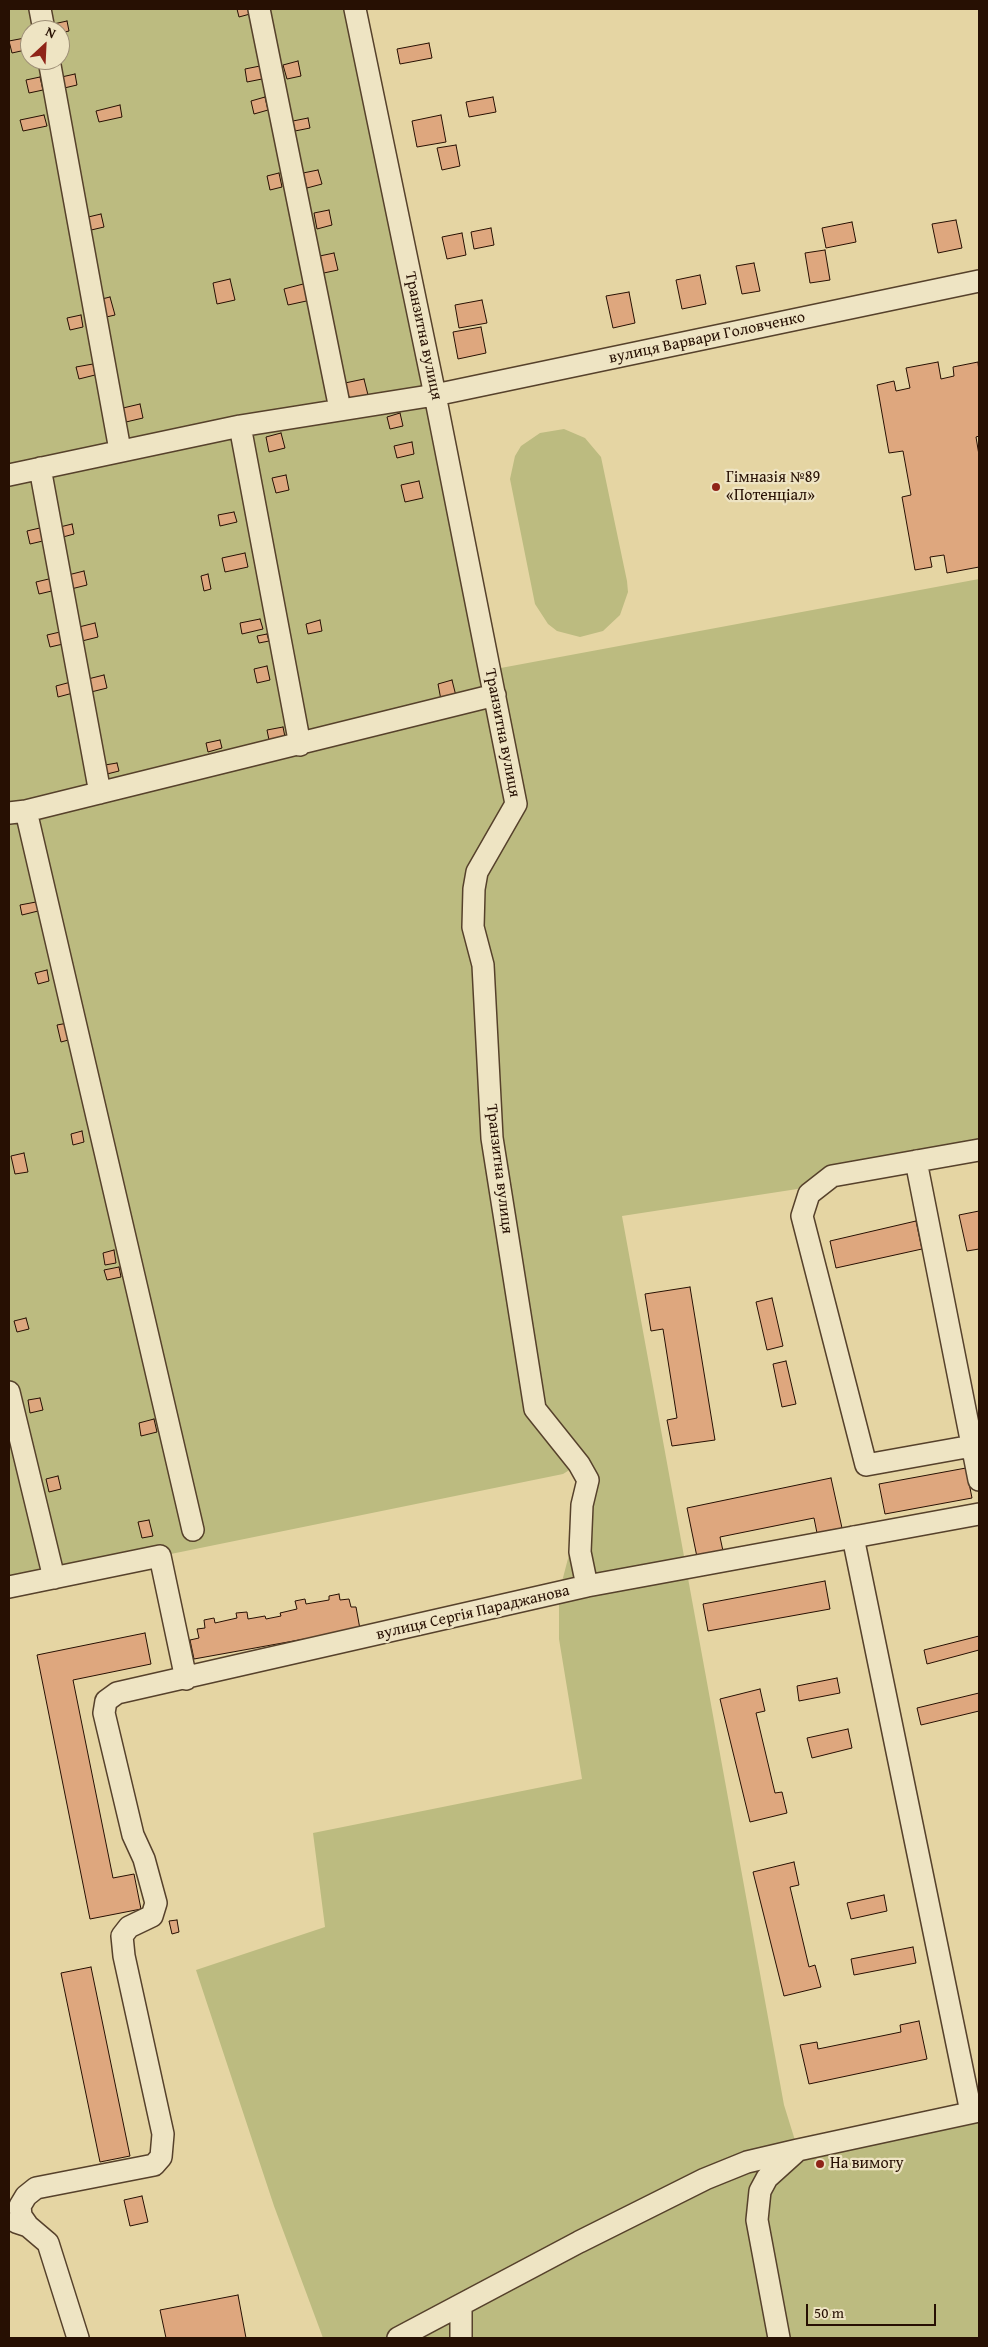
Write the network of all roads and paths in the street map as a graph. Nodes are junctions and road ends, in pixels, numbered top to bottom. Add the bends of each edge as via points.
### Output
1 (259, 9) edge
2 (354, 9) edge
3 (51, 70) edge
4 (979, 280) edge
5 (435, 395) junction
6 (340, 409) junction
7 (240, 426) junction
8 (120, 450) junction
9 (40, 468) junction
10 (9, 475) edge
11 (495, 695) junction
12 (300, 744) junction
13 (100, 793) junction
14 (18, 812) edge
15 (979, 1150) edge
16 (916, 1161) junction
17 (9, 1392) edge
18 (972, 1446) junction
19 (979, 1480) edge
20 (979, 1514) edge
21 (193, 1530) dead end
22 (854, 1537) junction
23 (54, 1578) junction
24 (586, 1586) junction
25 (9, 1587) edge
26 (186, 1679) junction
27 (975, 2112) edge
28 (798, 2150) junction
29 (18, 2222) edge
30 (461, 2305) junction
31 (78, 2338) edge
32 (398, 2338) edge
33 (461, 2338) edge
34 (779, 2338) edge

1 - 6 street
2 - 5 street, Транзитна вулиця
3 - 8 street
4 - 5 street, вулиця Варвари Головченко
5 - 6 street, вулиця Варвари Головченко
5 - 11 street, Транзитна вулиця
6 - 7 street, вулиця Варвари Головченко
7 - 8 street, вулиця Варвари Головченко
7 - 12 street
8 - 9 street, вулиця Варвари Головченко
9 - 10 street, вулиця Варвари Головченко
9 - 13 street
11 - 12 street
11 - 24 street, Транзитна вулиця via 516,804 477,872 474,889 473,927 483,965 492,1138 535,1409 588,1480 582,1505 580,1552
12 - 13 street
13 - 14 street
14 - 21 street
15 - 16 street
16 - 18 street
16 - 18 street via 832,1176 809,1194 802,1216 866,1465
17 - 23 street
18 - 19 street
20 - 22 street, вулиця Сергія Параджанова
22 - 24 street, вулиця Сергія Параджанова
22 - 27 street
23 - 25 street
23 - 26 street via 160,1556
24 - 26 street, вулиця Сергія Параджанова
26 - 29 street, вулиця Сергія Параджанова via 117,1694 106,1701 104,1713 133,1835 144,1859 156,1903 152,1916 129,1927 122,1936 164,2134 162,2157 154,2165 36,2188 20,2206
27 - 28 street
28 - 30 street via 746,2162 705,2178
28 - 34 street via 767,2178 760,2191 757,2220
29 - 31 street via 48,2243
30 - 32 street
30 - 33 street

